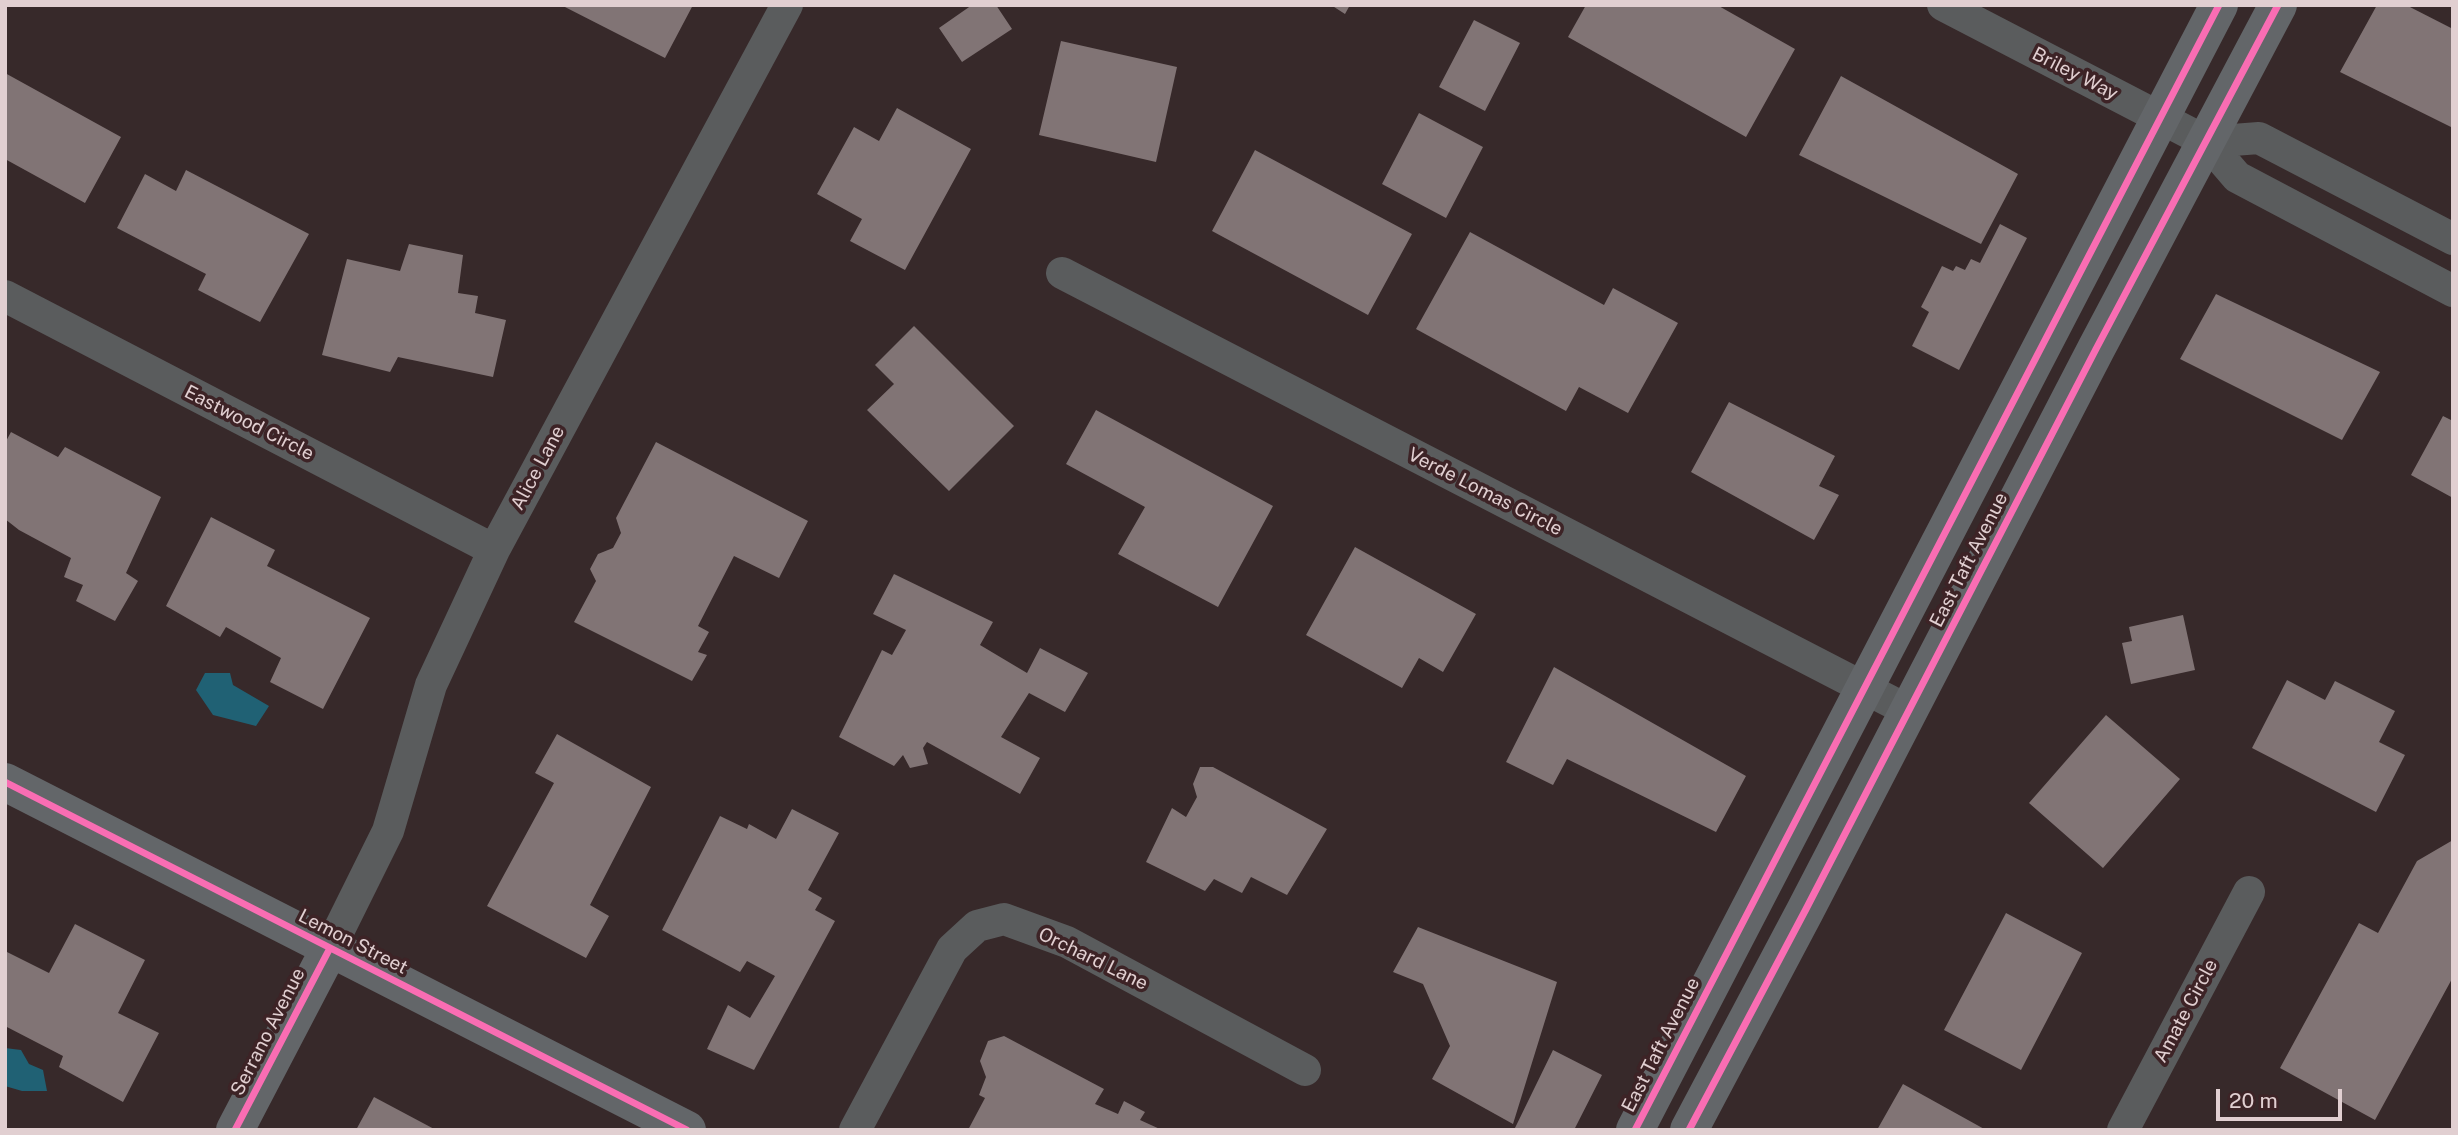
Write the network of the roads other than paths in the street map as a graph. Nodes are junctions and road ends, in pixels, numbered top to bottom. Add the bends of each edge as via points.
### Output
1 (787, 5) edge
2 (1943, 5) edge
3 (2219, 5) edge
4 (2278, 5) edge
5 (2160, 118) junction
6 (2207, 142) junction
7 (2453, 239) edge
8 (1062, 273) dead end
9 (2453, 291) edge
10 (5, 296) edge
11 (494, 550) junction
12 (1864, 687) junction
13 (1909, 710) junction
14 (5, 782) edge
15 (2249, 892) dead end
16 (330, 948) junction
17 (1305, 1070) dead end
18 (235, 1130) edge
19 (687, 1130) edge
20 (855, 1130) edge
21 (1635, 1130) edge
22 (1689, 1130) edge
23 (2123, 1130) edge

1 - 11 street, Alice Lane
2 - 5 street, Briley Way
3 - 5 street, East Taft Avenue
4 - 6 street, East Taft Avenue
5 - 6 street, Briley Way
5 - 12 street, East Taft Avenue
6 - 7 street via 2259,138
6 - 9 street, Briley Way via 2237,177
6 - 13 street, East Taft Avenue
8 - 12 street, Verde Lomas Circle
10 - 11 street, Eastwood Circle
11 - 16 street, Alice Lane via 431,685 388,831
12 - 13 street, Verde Lomas Circle
12 - 21 street, East Taft Avenue
13 - 22 street, East Taft Avenue
14 - 16 street, Lemon Street
15 - 23 street, Amate Circle
16 - 18 street, Serrano Avenue
16 - 19 street, Lemon Street
17 - 20 street, Orchard Lane via 1067,942 1004,919 977,926 952,949

